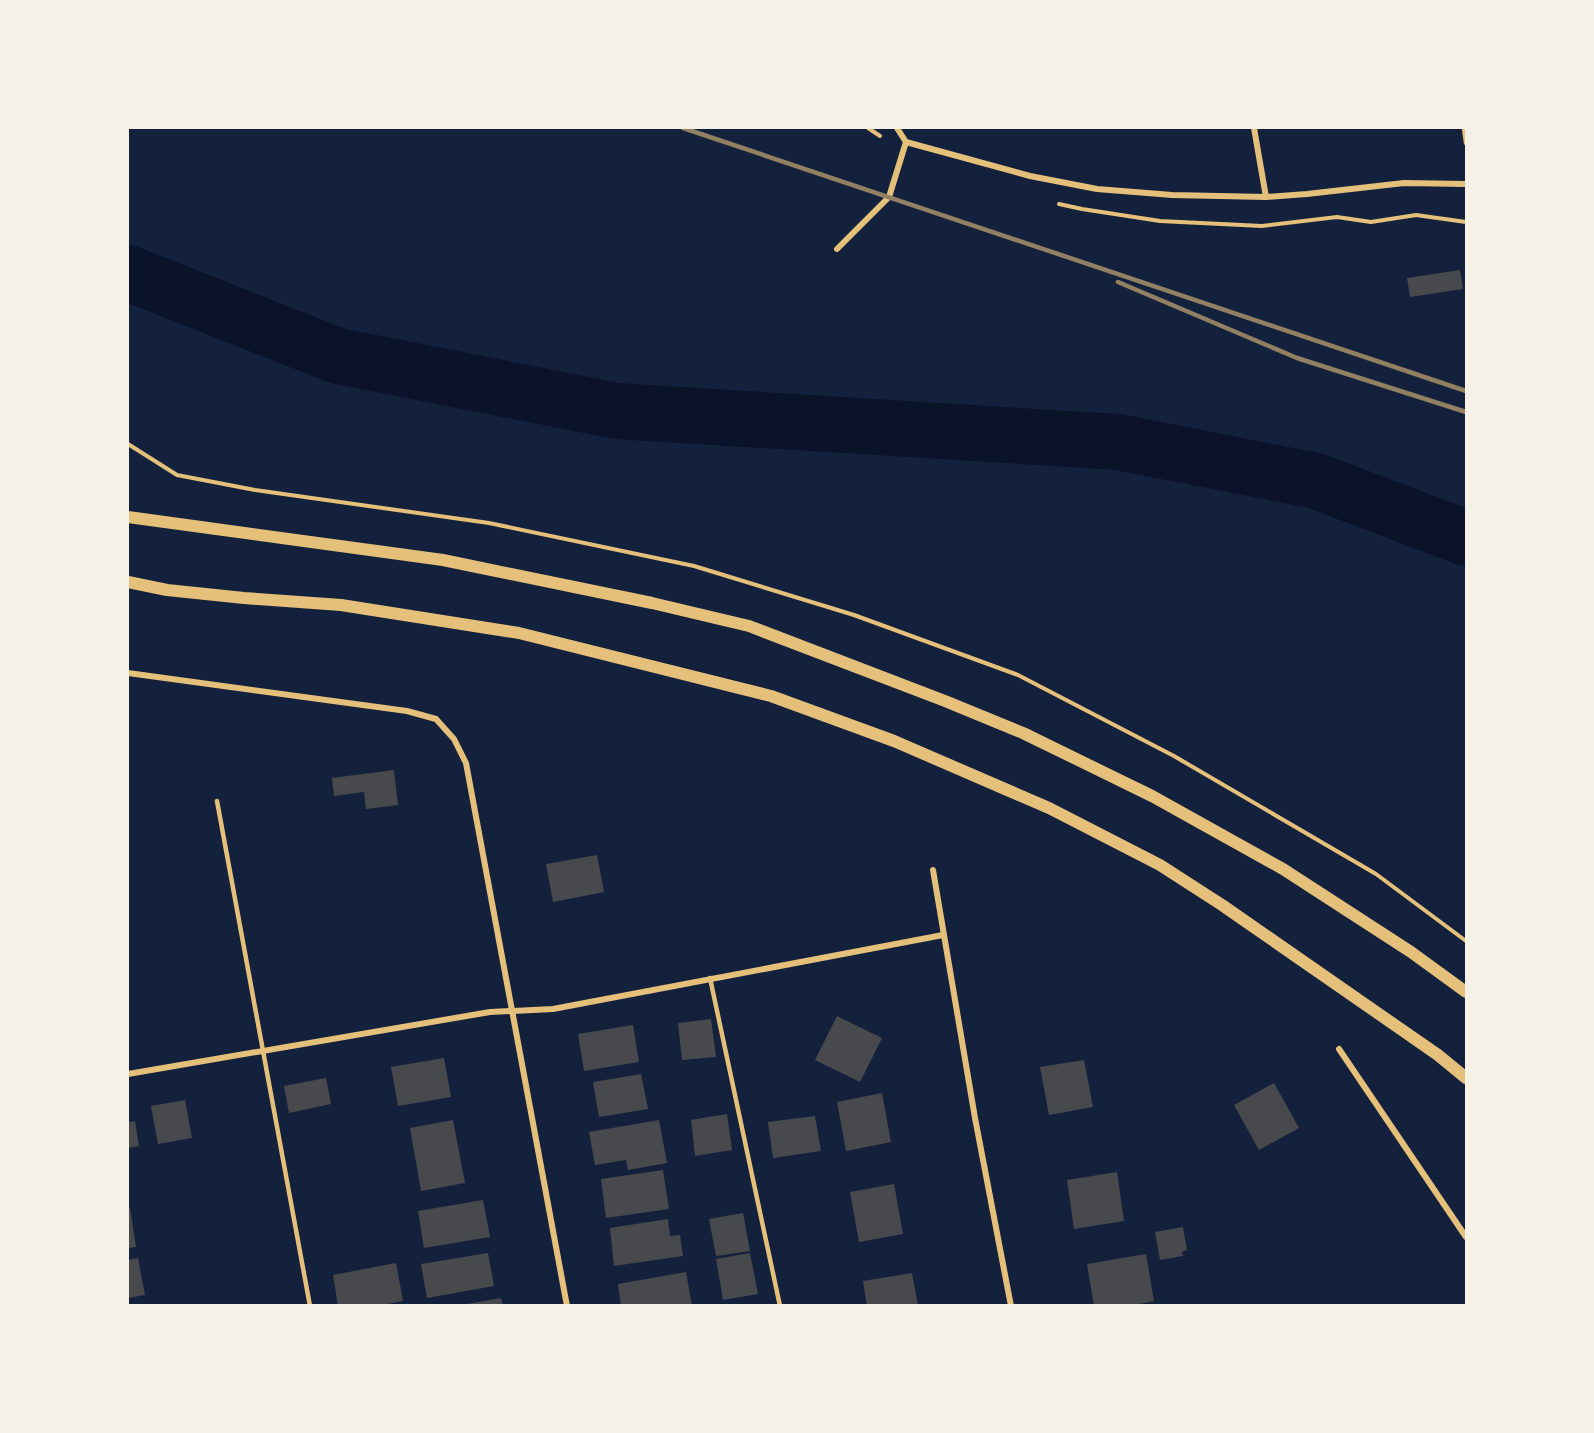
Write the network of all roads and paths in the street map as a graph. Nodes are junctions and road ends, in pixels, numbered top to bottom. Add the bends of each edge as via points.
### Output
1 (897, 128) edge
2 (1254, 128) edge
3 (1464, 128) edge
4 (906, 142) junction
5 (1467, 143) edge
6 (1467, 184) edge
7 (1266, 196) junction
8 (837, 249) dead end
9 (128, 517) edge
10 (128, 582) edge
11 (128, 673) edge
12 (217, 801) dead end
13 (933, 870) dead end
14 (943, 935) junction
15 (710, 978) junction
16 (1467, 992) edge
17 (512, 1012) junction
18 (1339, 1049) dead end
19 (261, 1050) junction
20 (128, 1074) edge
21 (1467, 1078) edge
22 (1467, 1238) edge
23 (310, 1305) edge
24 (567, 1305) edge
25 (780, 1305) edge
26 (1011, 1305) edge

1 - 4 street
2 - 7 street
3 - 5 lane
4 - 7 street via 1030,176 1097,189
4 - 8 street via 889,197
6 - 7 street via 1404,183
9 - 16 main road via 442,560 749,627 1023,733 1152,796 1283,869
10 - 21 main road via 167,590 341,605 519,633 771,696 883,737 1049,808 1160,865
11 - 17 street via 407,711 436,719 454,740 466,763
12 - 19 lane
13 - 14 street
14 - 15 street
14 - 26 street
15 - 17 street via 553,1009
15 - 25 lane
17 - 19 street via 490,1012
17 - 24 street
18 - 22 street
19 - 20 street
19 - 23 lane

